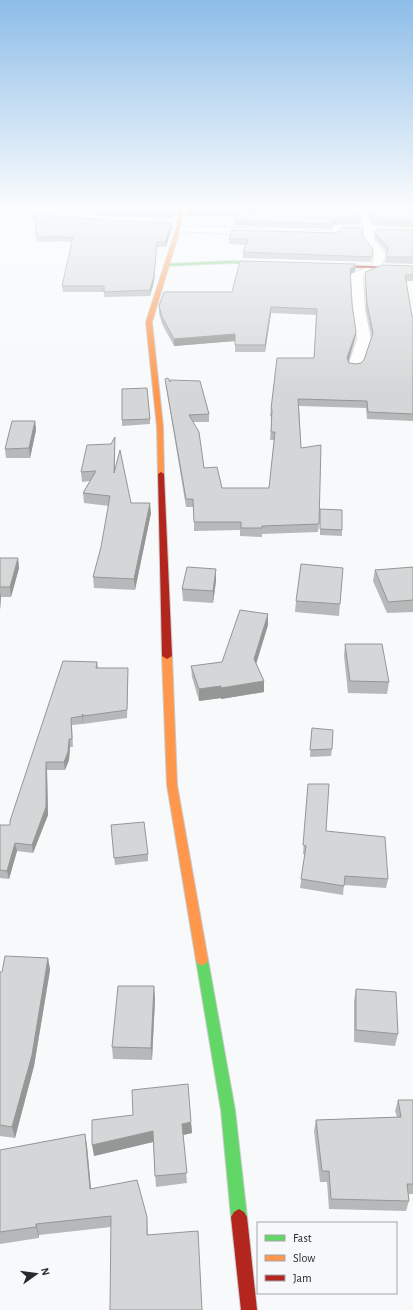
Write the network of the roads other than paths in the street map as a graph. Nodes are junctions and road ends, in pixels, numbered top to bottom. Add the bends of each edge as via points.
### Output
1 (164, 271) edge
2 (369, 271) edge
3 (355, 366) edge
4 (249, 1310) edge

1 - 4 street via 149,322 160,427 172,785 228,1110
2 - 3 street via 357,276 364,339

